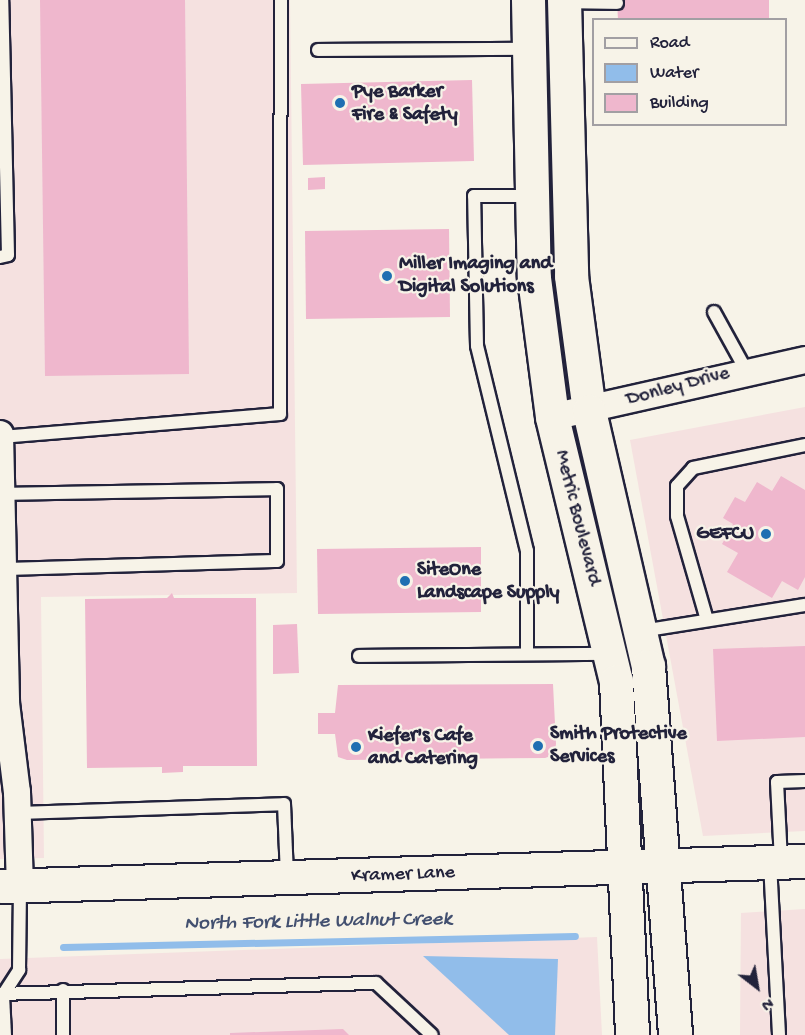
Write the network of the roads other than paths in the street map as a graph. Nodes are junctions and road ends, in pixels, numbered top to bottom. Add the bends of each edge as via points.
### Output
1 (2, 0) edge
2 (281, 0) edge
3 (528, 0) edge
4 (564, 1) edge
5 (617, 3) dead end
6 (529, 49) junction
7 (318, 50) dead end
8 (529, 196) junction
9 (0, 257) edge
10 (714, 312) dead end
11 (805, 360) edge
12 (746, 370) junction
13 (589, 411) junction
14 (552, 417) junction
15 (0, 436) edge
16 (805, 445) edge
17 (3, 494) junction
18 (3, 573) edge
19 (805, 605) edge
20 (707, 620) junction
21 (642, 631) junction
22 (527, 654) junction
23 (611, 654) junction
24 (359, 656) dead end
25 (3, 712) edge
26 (805, 781) edge
27 (17, 813) junction
28 (785, 862) edge
29 (665, 866) junction
30 (626, 868) junction
31 (287, 878) junction
32 (10, 886) edge
33 (63, 990) junction
34 (1, 993) edge
35 (5, 1035) edge
36 (63, 1035) edge
37 (432, 1035) edge
38 (632, 1035) edge
39 (675, 1035) edge
40 (778, 1035) edge

1 - 9 lane via 8,255
2 - 15 lane via 280,414
3 - 6 main road, Metric Boulevard
4 - 5 lane
4 - 13 main road, Metric Boulevard via 571,276
6 - 7 lane
6 - 8 main road, Metric Boulevard
8 - 14 main road, Metric Boulevard
8 - 22 lane via 474,196 477,346 527,551
10 - 12 lane
11 - 12 street, Donley Drive
12 - 13 street, Donley Drive
13 - 14 street, Donley Drive
13 - 21 main road, Metric Boulevard
14 - 23 main road, Metric Boulevard
15 - 17 street
16 - 20 lane via 693,468 677,486 677,516
17 - 18 street
17 - 18 lane via 277,489 277,561
18 - 25 street
19 - 20 lane
20 - 21 lane
21 - 29 main road, Metric Boulevard
22 - 23 lane
22 - 24 lane
23 - 30 main road, Metric Boulevard
25 - 27 street
26 - 28 lane via 777,782
27 - 31 lane via 284,804
27 - 32 street
28 - 29 main road, Kramer Lane
28 - 40 lane
29 - 30 main road, Kramer Lane
29 - 39 main road, Metric Boulevard
30 - 31 main road, Kramer Lane
30 - 38 main road, Metric Boulevard
31 - 32 main road, Kramer Lane
32 - 34 lane via 19,970
33 - 34 lane
33 - 36 lane
33 - 37 lane via 376,983
34 - 35 lane

